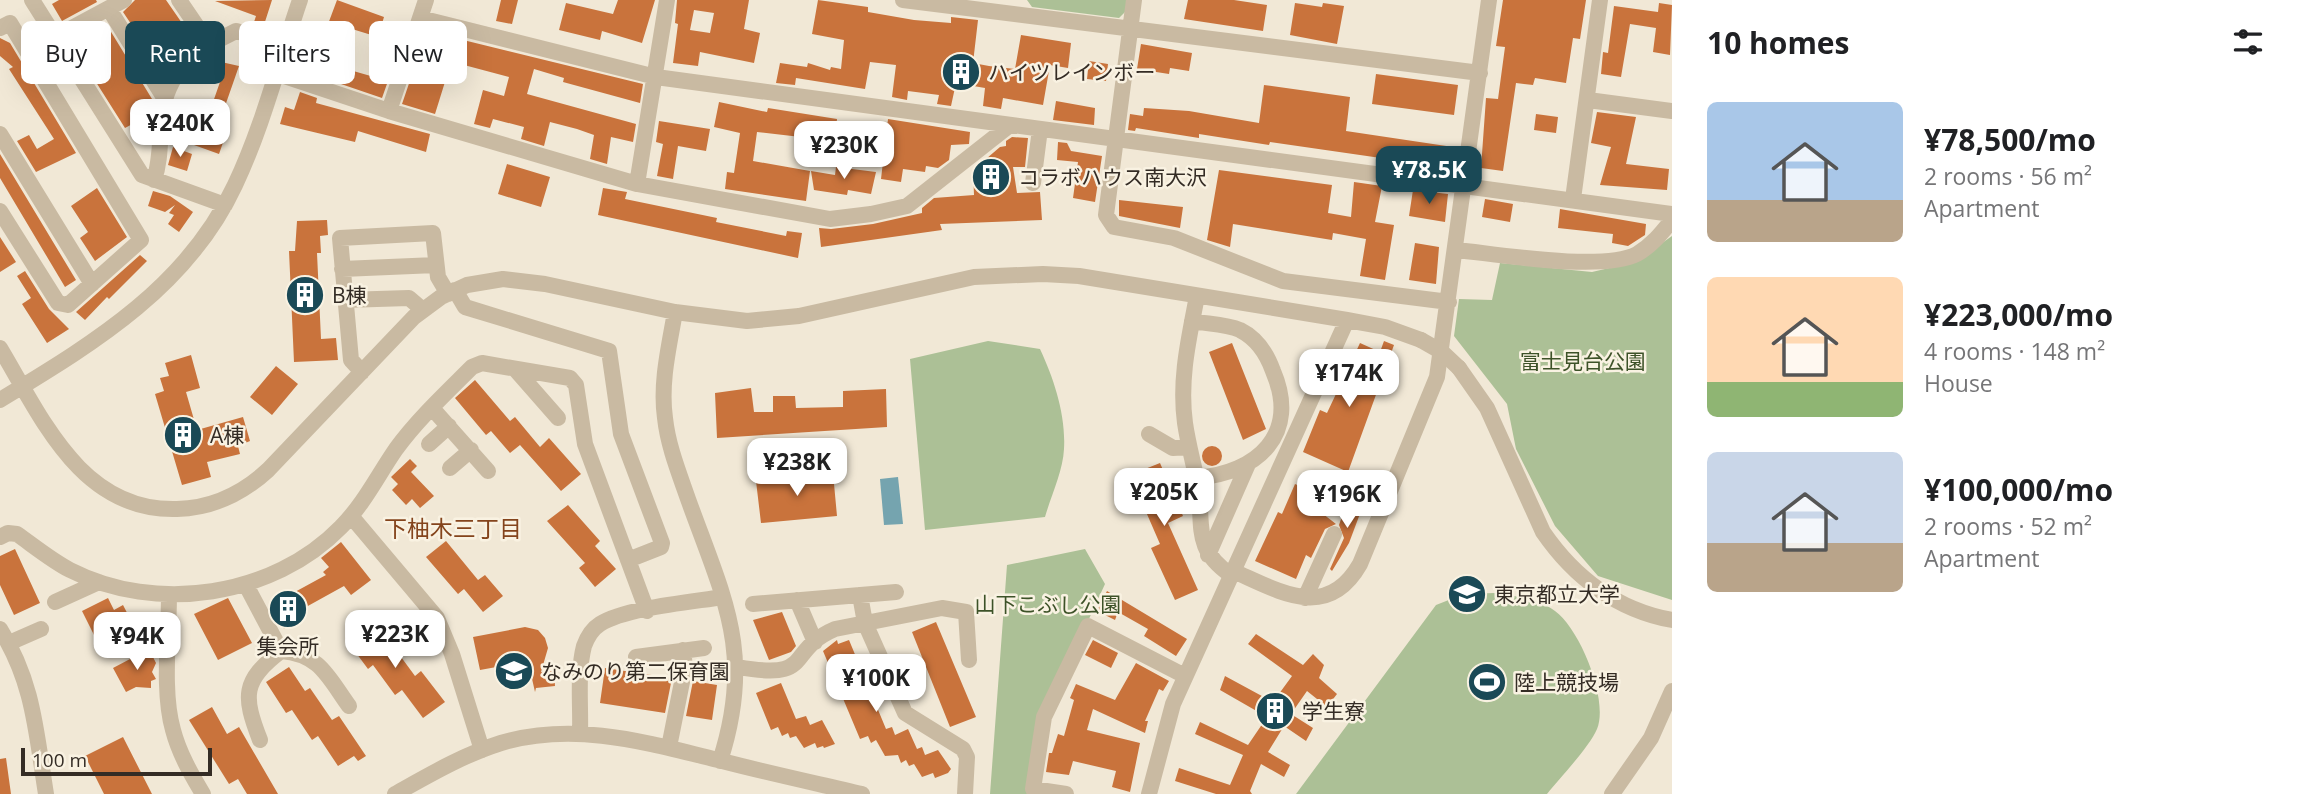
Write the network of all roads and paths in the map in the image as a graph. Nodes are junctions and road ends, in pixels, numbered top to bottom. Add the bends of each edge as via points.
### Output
1 (32, 0) edge
2 (124, 0) edge
3 (179, 0) edge
4 (300, 0) edge
5 (426, 0) edge
6 (667, 0) edge
7 (903, 0) edge
8 (1134, 0) edge
9 (1489, 0) edge
10 (1600, 0) edge
11 (1019, 7) edge
12 (109, 9) junction
13 (420, 18) junction
14 (45, 21) edge
15 (86, 21) edge
16 (193, 21) edge
17 (293, 21) edge
18 (0, 28) edge
19 (1130, 30) junction
20 (1480, 73) junction
21 (656, 77) junction
22 (85, 84) edge
23 (174, 84) edge
24 (271, 84) edge
25 (308, 84) edge
26 (165, 99) junction
27 (1588, 100) junction
28 (389, 111) junction
29 (1672, 111) edge
30 (1010, 125) junction
31 (1040, 130) junction
32 (0, 134) edge
33 (1117, 139) junction
34 (154, 180) junction
35 (1033, 183) dead end
36 (637, 184) junction
37 (1464, 186) junction
38 (1573, 199) junction
39 (225, 205) junction
40 (0, 211) edge
41 (1672, 214) edge
42 (1672, 220) edge
43 (1457, 250) junction
44 (436, 265) junction
45 (342, 269) junction
46 (92, 284) junction
47 (451, 292) junction
48 (1197, 296) junction
49 (345, 300) junction
50 (1449, 302) junction
51 (423, 310) junction
52 (675, 312) junction
53 (1347, 320) junction
54 (1192, 321) junction
55 (0, 348) edge
56 (515, 369) junction
57 (362, 372) junction
58 (23, 386) junction
59 (0, 400) edge
60 (432, 408) junction
61 (558, 418) dead end
62 (449, 426) junction
63 (1149, 433) dead end
64 (429, 444) dead end
65 (1189, 446) junction
66 (471, 450) junction
67 (1248, 464) junction
68 (450, 468) dead end
69 (488, 471) dead end
70 (1196, 478) junction
71 (351, 516) junction
72 (1334, 534) dead end
73 (0, 537) edge
74 (1209, 555) junction
75 (628, 560) junction
76 (1232, 573) junction
77 (99, 582) junction
78 (246, 584) junction
79 (897, 592) dead end
80 (169, 595) junction
81 (860, 595) junction
82 (723, 597) junction
83 (1305, 598) junction
84 (797, 600) junction
85 (55, 602) dead end
86 (754, 604) dead end
87 (647, 611) junction
88 (1672, 620) edge
89 (865, 624) junction
90 (41, 629) dead end
91 (4, 636) edge
92 (816, 642) junction
93 (704, 648) dead end
94 (683, 650) junction
95 (281, 651) junction
96 (636, 657) dead end
97 (969, 660) dead end
98 (738, 667) junction
99 (1185, 676) junction
100 (1672, 691) edge
101 (349, 706) dead end
102 (580, 733) junction
103 (260, 740) dead end
104 (669, 747) junction
105 (482, 750) junction
106 (720, 761) junction
107 (46, 794) edge
108 (203, 794) edge
109 (395, 794) edge
110 (862, 794) edge
111 (965, 794) edge
112 (1066, 794) edge
113 (1149, 794) edge
114 (1612, 794) edge

1 - 14 street
2 - 12 street
3 - 16 street
4 - 17 street
5 - 13 street
6 - 21 street
7 - 11 street
8 - 19 street
9 - 20 street
10 - 27 street
11 - 19 street
12 - 15 street
12 - 26 street
13 - 21 street
13 - 28 street
18 - 46 street via 9,23 141,240
19 - 20 street
19 - 33 street
20 - 37 street
21 - 30 street
21 - 36 street
22 - 34 street via 142,175
23 - 26 street
24 - 39 street
25 - 28 street
26 - 34 street
27 - 29 street
27 - 38 street
28 - 36 street
30 - 31 street
30 - 36 street via 906,206 871,214 830,219
31 - 33 street
31 - 35 street
32 - 46 street
33 - 37 street
33 - 50 street via 1106,215 1114,227 1174,238 1283,281
34 - 39 street
37 - 38 street
37 - 43 street
38 - 41 street
39 - 58 street via 187,260 148,300 102,337
40 - 46 street via 58,303 68,305
42 - 43 street via 1655,242 1634,256 1619,259 1554,260
43 - 50 street
44 - 45 street
44 - 45 street via 434,235 420,234 340,238
44 - 47 street via 438,276
45 - 49 street
47 - 51 street
47 - 52 street via 484,281 523,280
47 - 75 street via 465,307 609,351 621,434 662,543
48 - 52 street via 1079,276 1007,274 942,282 771,320 721,320
48 - 53 street
48 - 54 street
49 - 51 street via 409,298
49 - 57 street via 351,360
50 - 83 street via 1437,377 1360,564 1334,592
51 - 57 street
52 - 82 street via 665,377 665,418 672,452
53 - 76 street
53 - 88 street, bridge via 1385,327 1442,352 1488,408 1538,522 1556,550 1586,580 1620,604
54 - 65 street via 1183,378
54 - 67 street via 1240,330 1258,344 1274,372 1282,402 1280,425 1270,444
55 - 58 street
56 - 60 street via 482,363 472,367
56 - 61 street
56 - 75 street via 570,379 576,385 585,444
57 - 58 street via 258,480 230,498 194,509 139,506 91,482 61,449
58 - 59 street
60 - 62 street
60 - 71 street via 396,449
62 - 64 street
62 - 66 street
63 - 65 street via 1173,448
65 - 70 street
66 - 68 street
66 - 69 street
67 - 70 street
67 - 74 street
70 - 74 street via 1200,533
71 - 78 street via 316,548 278,572
71 - 105 street via 438,618
72 - 83 street
73 - 77 street via 17,534 70,570
74 - 76 street
75 - 87 street
76 - 83 street
76 - 99 street
77 - 80 street
77 - 85 street
78 - 80 street
78 - 95 street
79 - 81 street
80 - 108 street via 172,729
81 - 84 street
81 - 89 street
82 - 87 street
82 - 98 street
84 - 86 street
84 - 92 street
87 - 102 street via 600,624 589,636 582,659
89 - 92 street via 835,629
89 - 97 street via 942,608 962,609 966,612
89 - 111 street via 905,713 962,749 967,757
90 - 91 street
91 - 107 street via 18,657 31,697
92 - 98 street via 797,663 778,672
93 - 94 street
94 - 96 street
94 - 104 street via 685,667
95 - 101 street via 317,662
95 - 103 street via 255,673 248,692
98 - 106 street
99 - 112 street via 1088,625 1044,717 1033,789
99 - 113 street via 1163,733
100 - 114 street via 1651,738
102 - 104 street
102 - 105 street via 533,737
104 - 106 street
105 - 109 street
106 - 110 street

